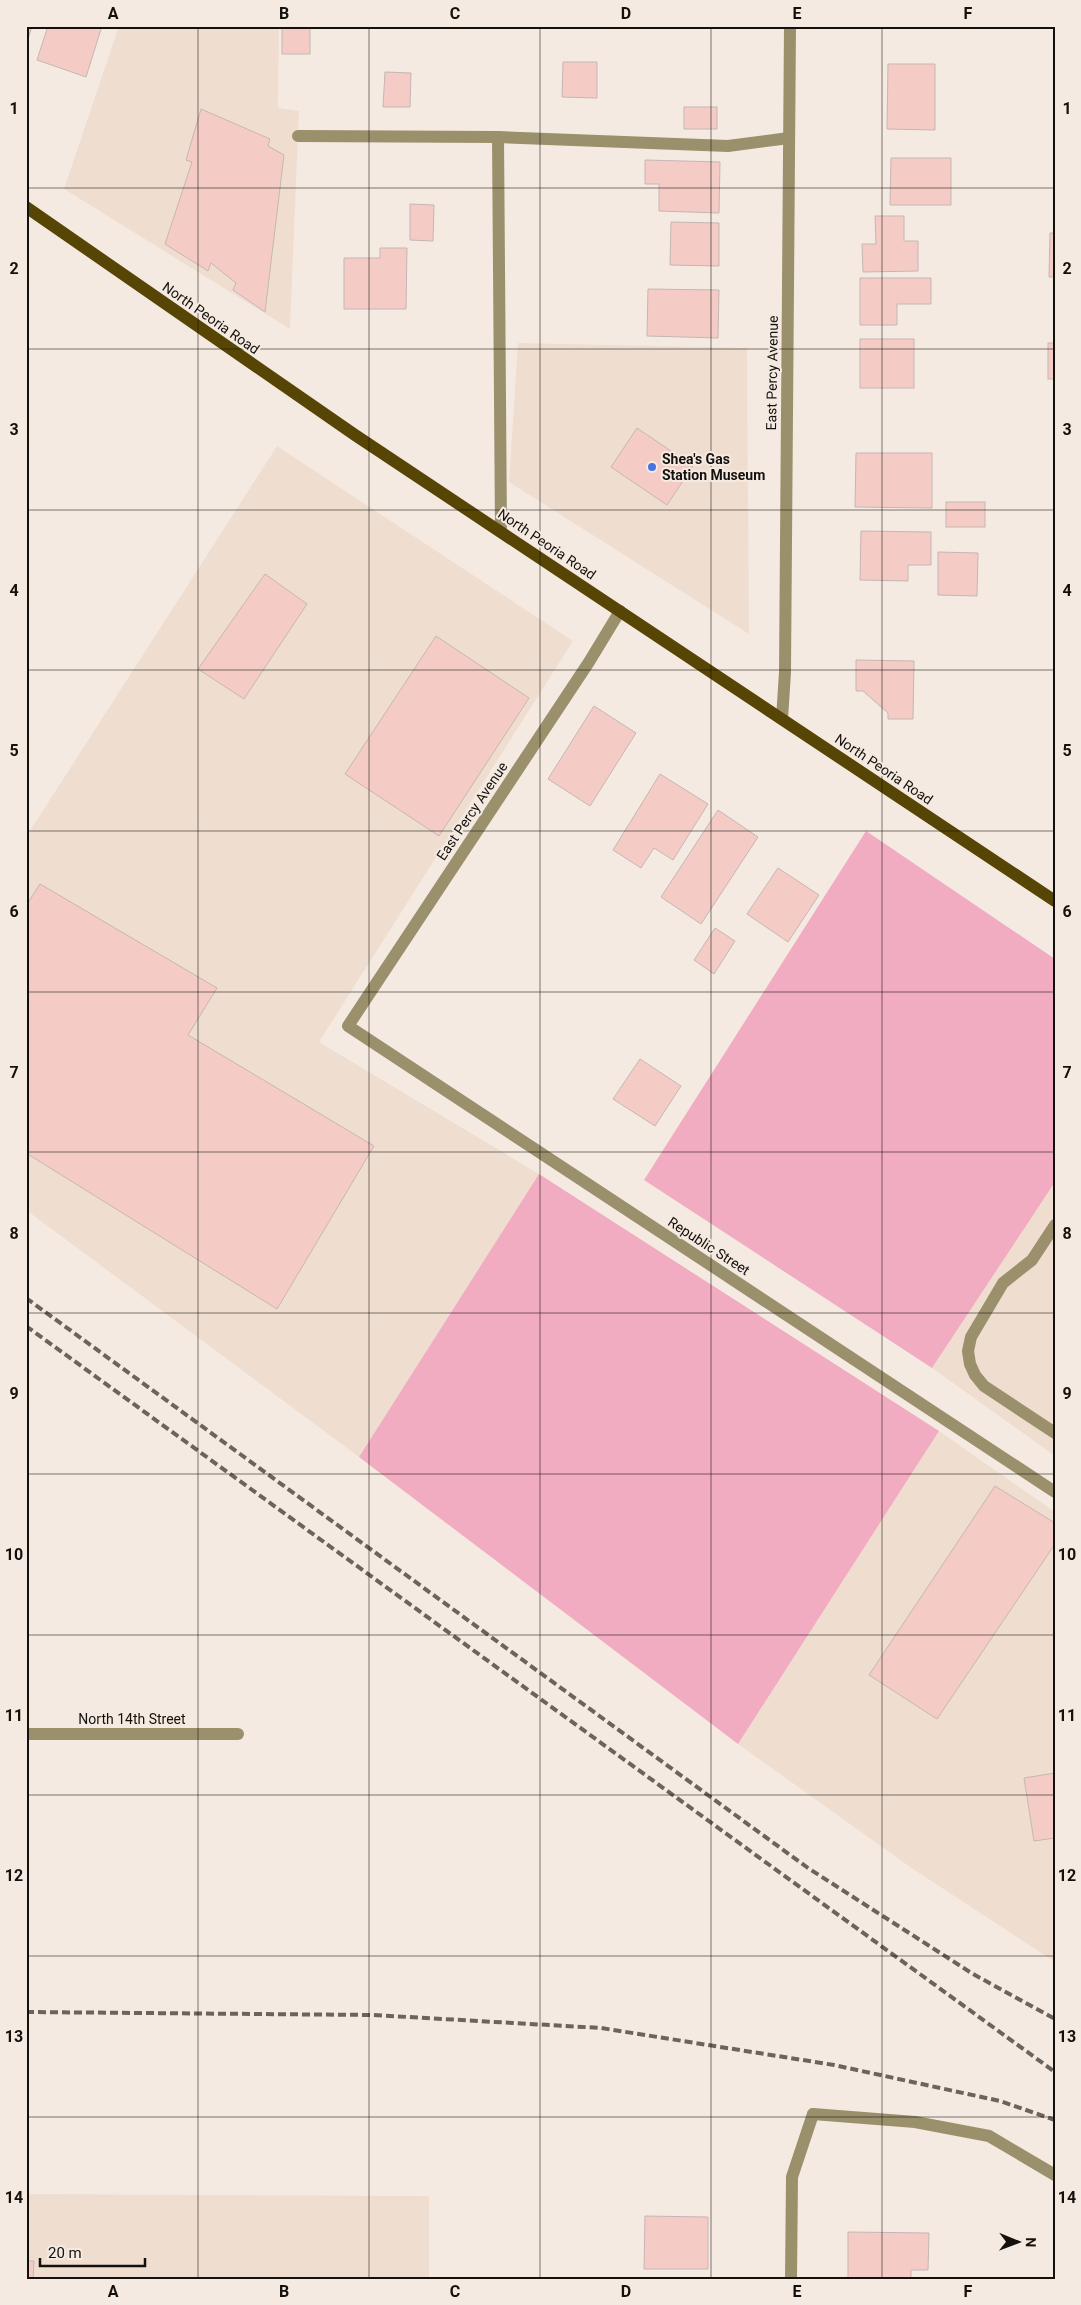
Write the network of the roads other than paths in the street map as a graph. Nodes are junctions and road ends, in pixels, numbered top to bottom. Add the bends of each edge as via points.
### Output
1 (790, 26) edge
2 (298, 136) dead end
3 (498, 137) junction
4 (789, 138) junction
5 (26, 207) edge
6 (501, 531) junction
7 (620, 611) junction
8 (782, 719) junction
9 (1055, 901) edge
10 (348, 1026) joint
11 (1055, 1225) edge
12 (1055, 1432) edge
13 (1055, 1492) edge
14 (26, 1734) edge
15 (238, 1734) dead end
16 (1055, 2175) edge
17 (791, 2279) edge

1 - 4 street, East Percy Avenue
2 - 3 street
3 - 4 street via 728,146
3 - 6 street
4 - 8 street, East Percy Avenue
5 - 6 main road, North Peoria Road via 354,435
6 - 7 main road, North Peoria Road
7 - 8 main road, North Peoria Road
7 - 10 street, East Percy Avenue
8 - 9 main road, North Peoria Road
10 - 13 street, Republic Street
11 - 12 street via 1032,1260 1003,1283 971,1337 968,1351 975,1375 984,1386
14 - 15 street, North 14th Street
16 - 17 street via 989,2136 915,2122 813,2114 792,2177

